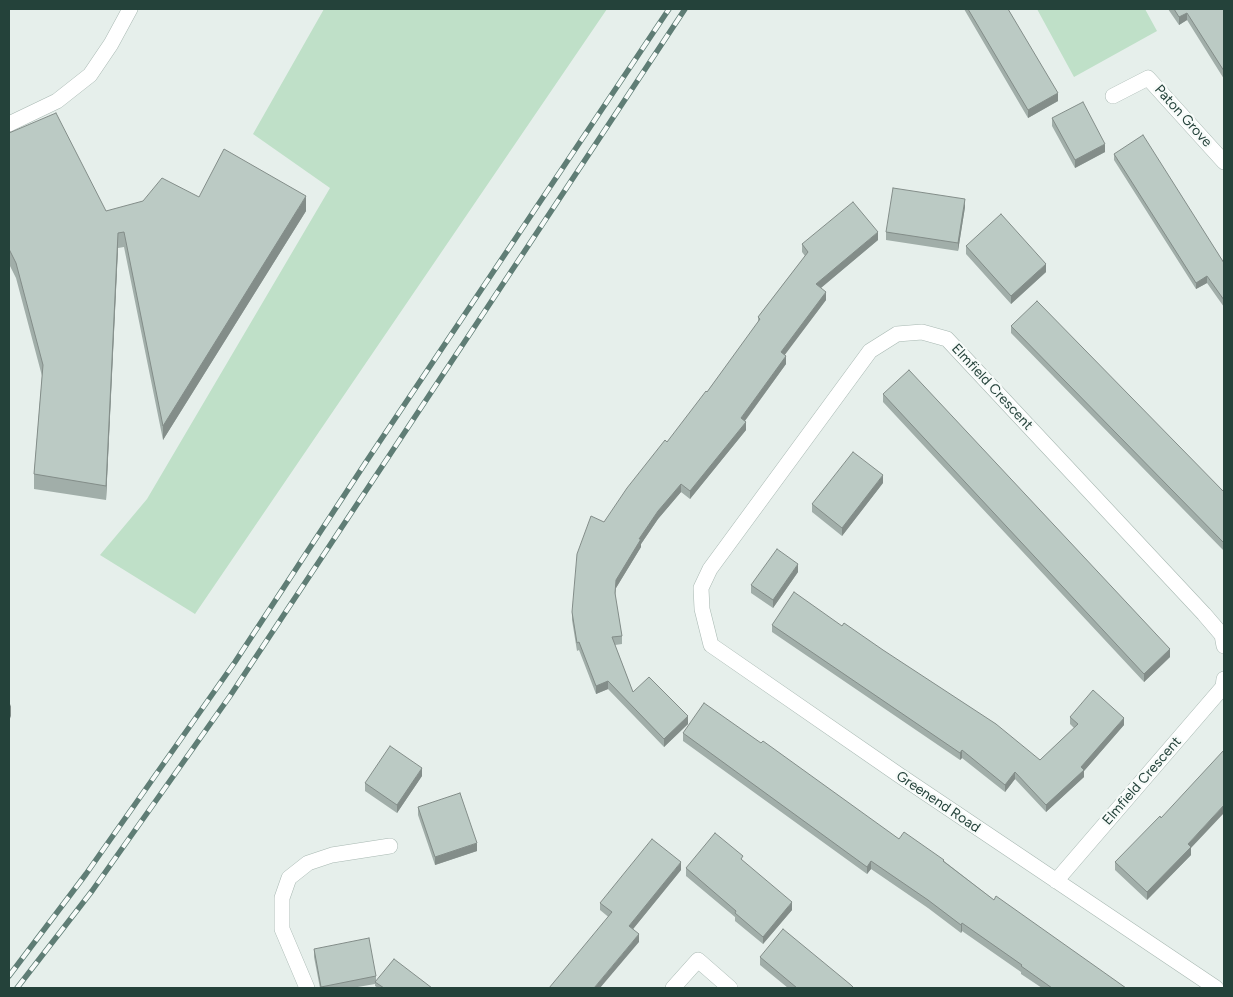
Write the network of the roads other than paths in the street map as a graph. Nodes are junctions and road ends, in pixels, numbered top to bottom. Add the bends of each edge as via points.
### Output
1 (130, 9) edge
2 (1112, 96) dead end
3 (9, 124) edge
4 (1224, 162) edge
5 (701, 588) joint
6 (1224, 646) edge
7 (1224, 679) edge
8 (390, 846) dead end
9 (1056, 881) junction
10 (307, 988) edge
11 (674, 988) edge
12 (730, 988) edge
13 (1216, 988) edge

1 - 3 street via 90,74 57,100
2 - 4 street, Paton Grove via 1148,78
5 - 6 street, Elmfield Crescent via 710,569 870,351 897,334 922,332 947,339 1204,614 1222,635
5 - 9 street, Greenend Road via 702,609 711,645
7 - 9 street, Elmfield Crescent via 1223,687
8 - 10 street via 332,855 308,863 289,878 282,898 282,929
9 - 13 street, Greenend Road
11 - 12 street via 698,960

